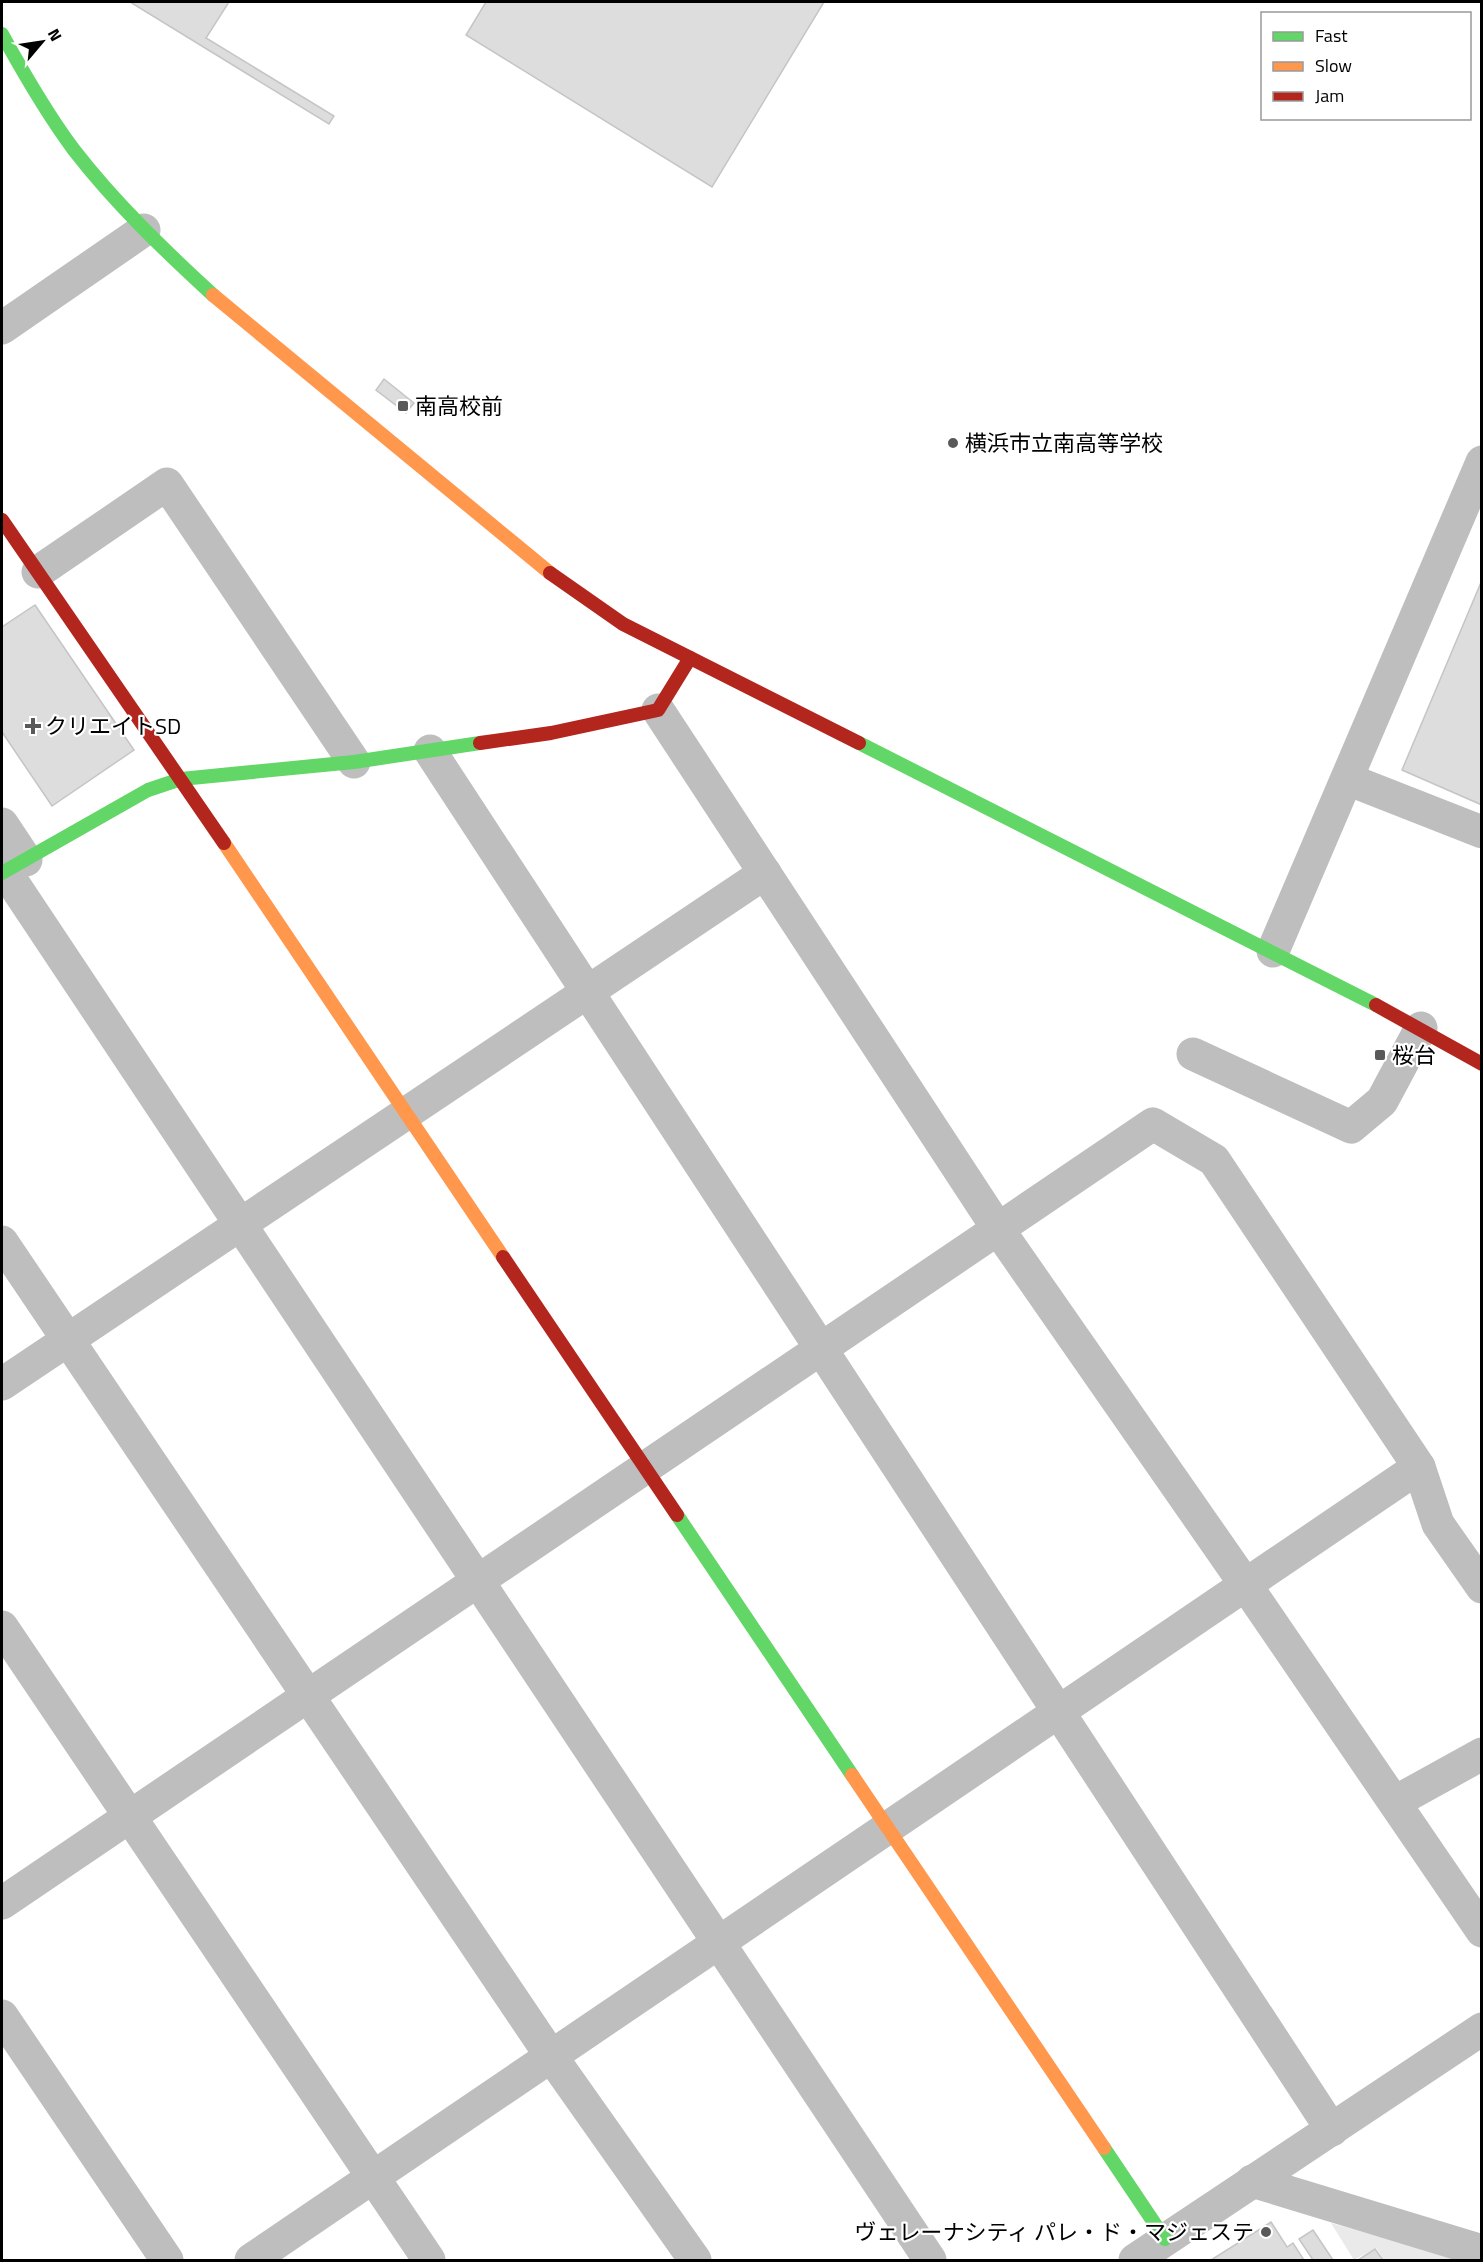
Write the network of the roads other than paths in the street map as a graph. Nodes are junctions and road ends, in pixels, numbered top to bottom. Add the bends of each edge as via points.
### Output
1 (4, 45) edge
2 (144, 230) junction
3 (2, 328) edge
4 (1482, 462) edge
5 (2, 520) edge
6 (38, 572) junction
7 (690, 658) junction
8 (658, 710) junction
9 (430, 751) junction
10 (354, 762) junction
11 (181, 779) junction
12 (1347, 779) junction
13 (2, 824) edge
14 (1482, 832) edge
15 (11, 868) edge
16 (765, 873) junction
17 (1273, 951) junction
18 (587, 991) junction
19 (1421, 1028) junction
20 (1193, 1054) dead end
21 (1482, 1064) edge
22 (406, 1113) junction
23 (241, 1224) junction
24 (998, 1229) junction
25 (2, 1242) edge
26 (68, 1340) junction
27 (821, 1348) junction
28 (2, 1384) edge
29 (646, 1467) junction
30 (1419, 1467) junction
31 (478, 1580) junction
32 (1245, 1584) junction
33 (1482, 1587) edge
34 (2, 1627) edge
35 (308, 1696) junction
36 (1058, 1712) junction
37 (1482, 1754) edge
38 (1395, 1802) junction
39 (130, 1816) junction
40 (889, 1827) junction
41 (2, 1904) edge
42 (1482, 1931) edge
43 (719, 1943) junction
44 (2, 2016) edge
45 (1482, 2030) edge
46 (551, 2056) junction
47 (1332, 2130) junction
48 (373, 2177) junction
49 (1252, 2181) junction
50 (1165, 2239) junction
51 (1482, 2250) edge
52 (167, 2260) edge
53 (251, 2260) edge
54 (429, 2260) edge
55 (695, 2260) edge
56 (930, 2260) edge
57 (1135, 2260) edge

1 - 2 street via 86,164
2 - 3 street
2 - 7 street via 316,382 551,574 623,624
4 - 12 street
5 - 6 street
6 - 10 street via 167,484
6 - 11 street
7 - 8 street
7 - 17 street
8 - 9 street via 551,733
8 - 16 street
9 - 10 street
9 - 18 street
10 - 11 street
11 - 15 street via 148,790
11 - 22 street
12 - 14 street
12 - 17 street
13 - 15 street
15 - 23 street
16 - 18 street
16 - 24 street
17 - 19 street
18 - 22 street
18 - 27 street
19 - 20 street via 1382,1101 1351,1127
19 - 21 street
22 - 23 street
22 - 29 street
23 - 26 street
23 - 31 street
24 - 27 street
24 - 30 street via 1153,1124 1214,1160
24 - 32 street
25 - 26 street
26 - 28 street
26 - 35 street
27 - 29 street
27 - 36 street
29 - 31 street
29 - 40 street
30 - 32 street
30 - 33 street via 1438,1524
31 - 35 street
31 - 43 street
32 - 36 street
32 - 38 street
34 - 39 street
35 - 39 street
35 - 46 street
36 - 40 street
36 - 47 street
37 - 38 street
38 - 42 street
39 - 41 street
39 - 48 street
40 - 43 street
40 - 50 street
43 - 46 street
43 - 56 street
44 - 52 street
45 - 47 street
46 - 48 street
46 - 55 street
47 - 49 street
48 - 53 street
48 - 54 street
49 - 50 street
49 - 51 street
50 - 57 street

